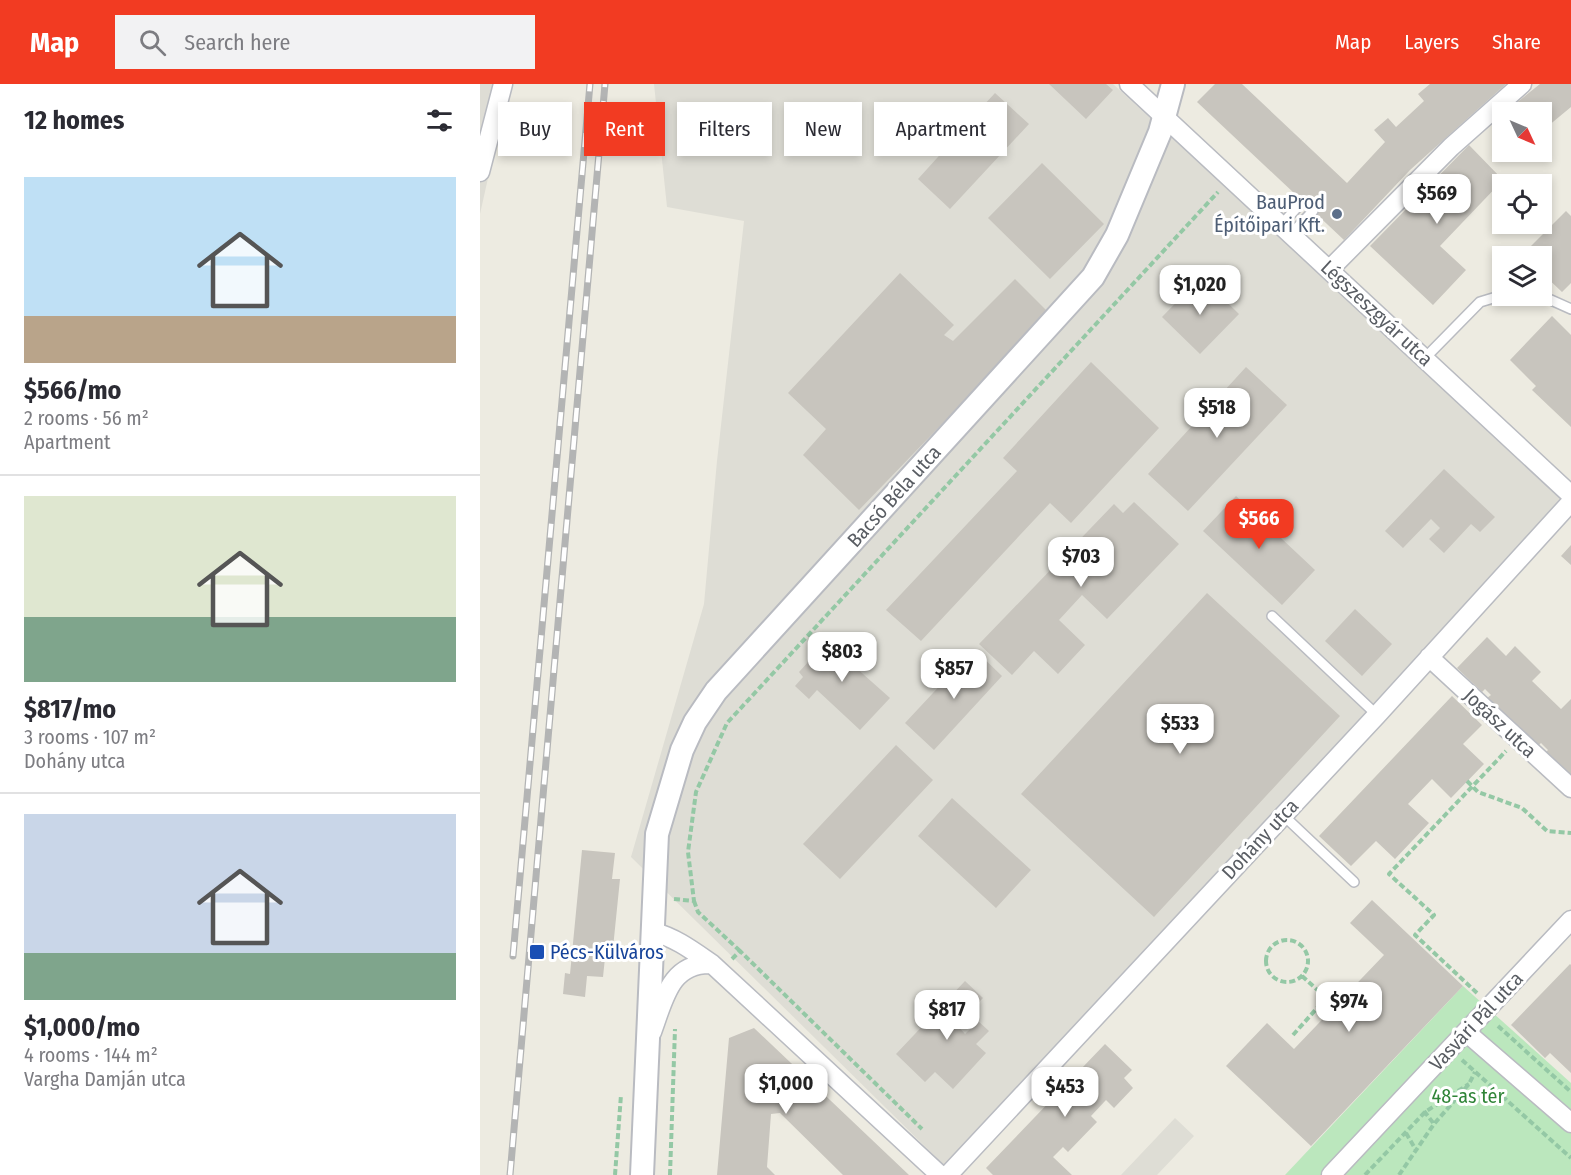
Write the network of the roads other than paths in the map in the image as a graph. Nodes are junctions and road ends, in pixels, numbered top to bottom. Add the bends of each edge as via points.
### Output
1 (503, 84) edge
2 (1129, 84) edge
3 (1173, 84) edge
4 (1522, 84) edge
5 (1164, 117) junction
6 (480, 172) edge
7 (1303, 201) dead end
8 (1313, 211) dead end
9 (1286, 229) junction
10 (1330, 268) junction
11 (1492, 298) edge
12 (1552, 300) edge
13 (1571, 309) edge
14 (1425, 358) junction
15 (1571, 495) edge
16 (1571, 502) edge
17 (1272, 616) dead end
18 (1430, 657) junction
19 (1377, 715) junction
20 (1571, 788) edge
21 (1282, 815) junction
22 (1354, 882) dead end
23 (1571, 920) edge
24 (654, 932) junction
25 (715, 968) junction
26 (1466, 1032) junction
27 (648, 1041) junction
28 (1571, 1123) edge
29 (642, 1175) edge
30 (940, 1175) edge
31 (948, 1175) edge
32 (1331, 1175) edge

1 - 6 street
2 - 5 street, Légszeszgyár utca
3 - 5 street, Bacsó Béla utca
4 - 10 street via 1451,147
5 - 9 street, Légszeszgyár utca
5 - 24 street, Bacsó Béla utca via 1117,235 1093,277 703,709 682,750 657,834
7 - 9 lane
8 - 9 lane
9 - 10 street, Légszeszgyár utca
10 - 14 street, Légszeszgyár utca
11 - 14 lane via 1480,302
12 - 13 lane
14 - 15 street, Légszeszgyár utca
16 - 18 street, Dohány utca
17 - 19 lane
18 - 19 street, Dohány utca
18 - 20 street, Jogász utca
19 - 21 street, Dohány utca
21 - 22 lane
21 - 31 street, Dohány utca
23 - 26 street, Vasvári Pál utca via 1484,1006
24 - 25 street via 677,941
24 - 27 street, Bacsó Béla utca
25 - 27 street via 698,964 678,975 669,987
25 - 30 street
26 - 28 street
26 - 32 street, Vasvári Pál utca
27 - 29 street, Bacsó Béla utca

